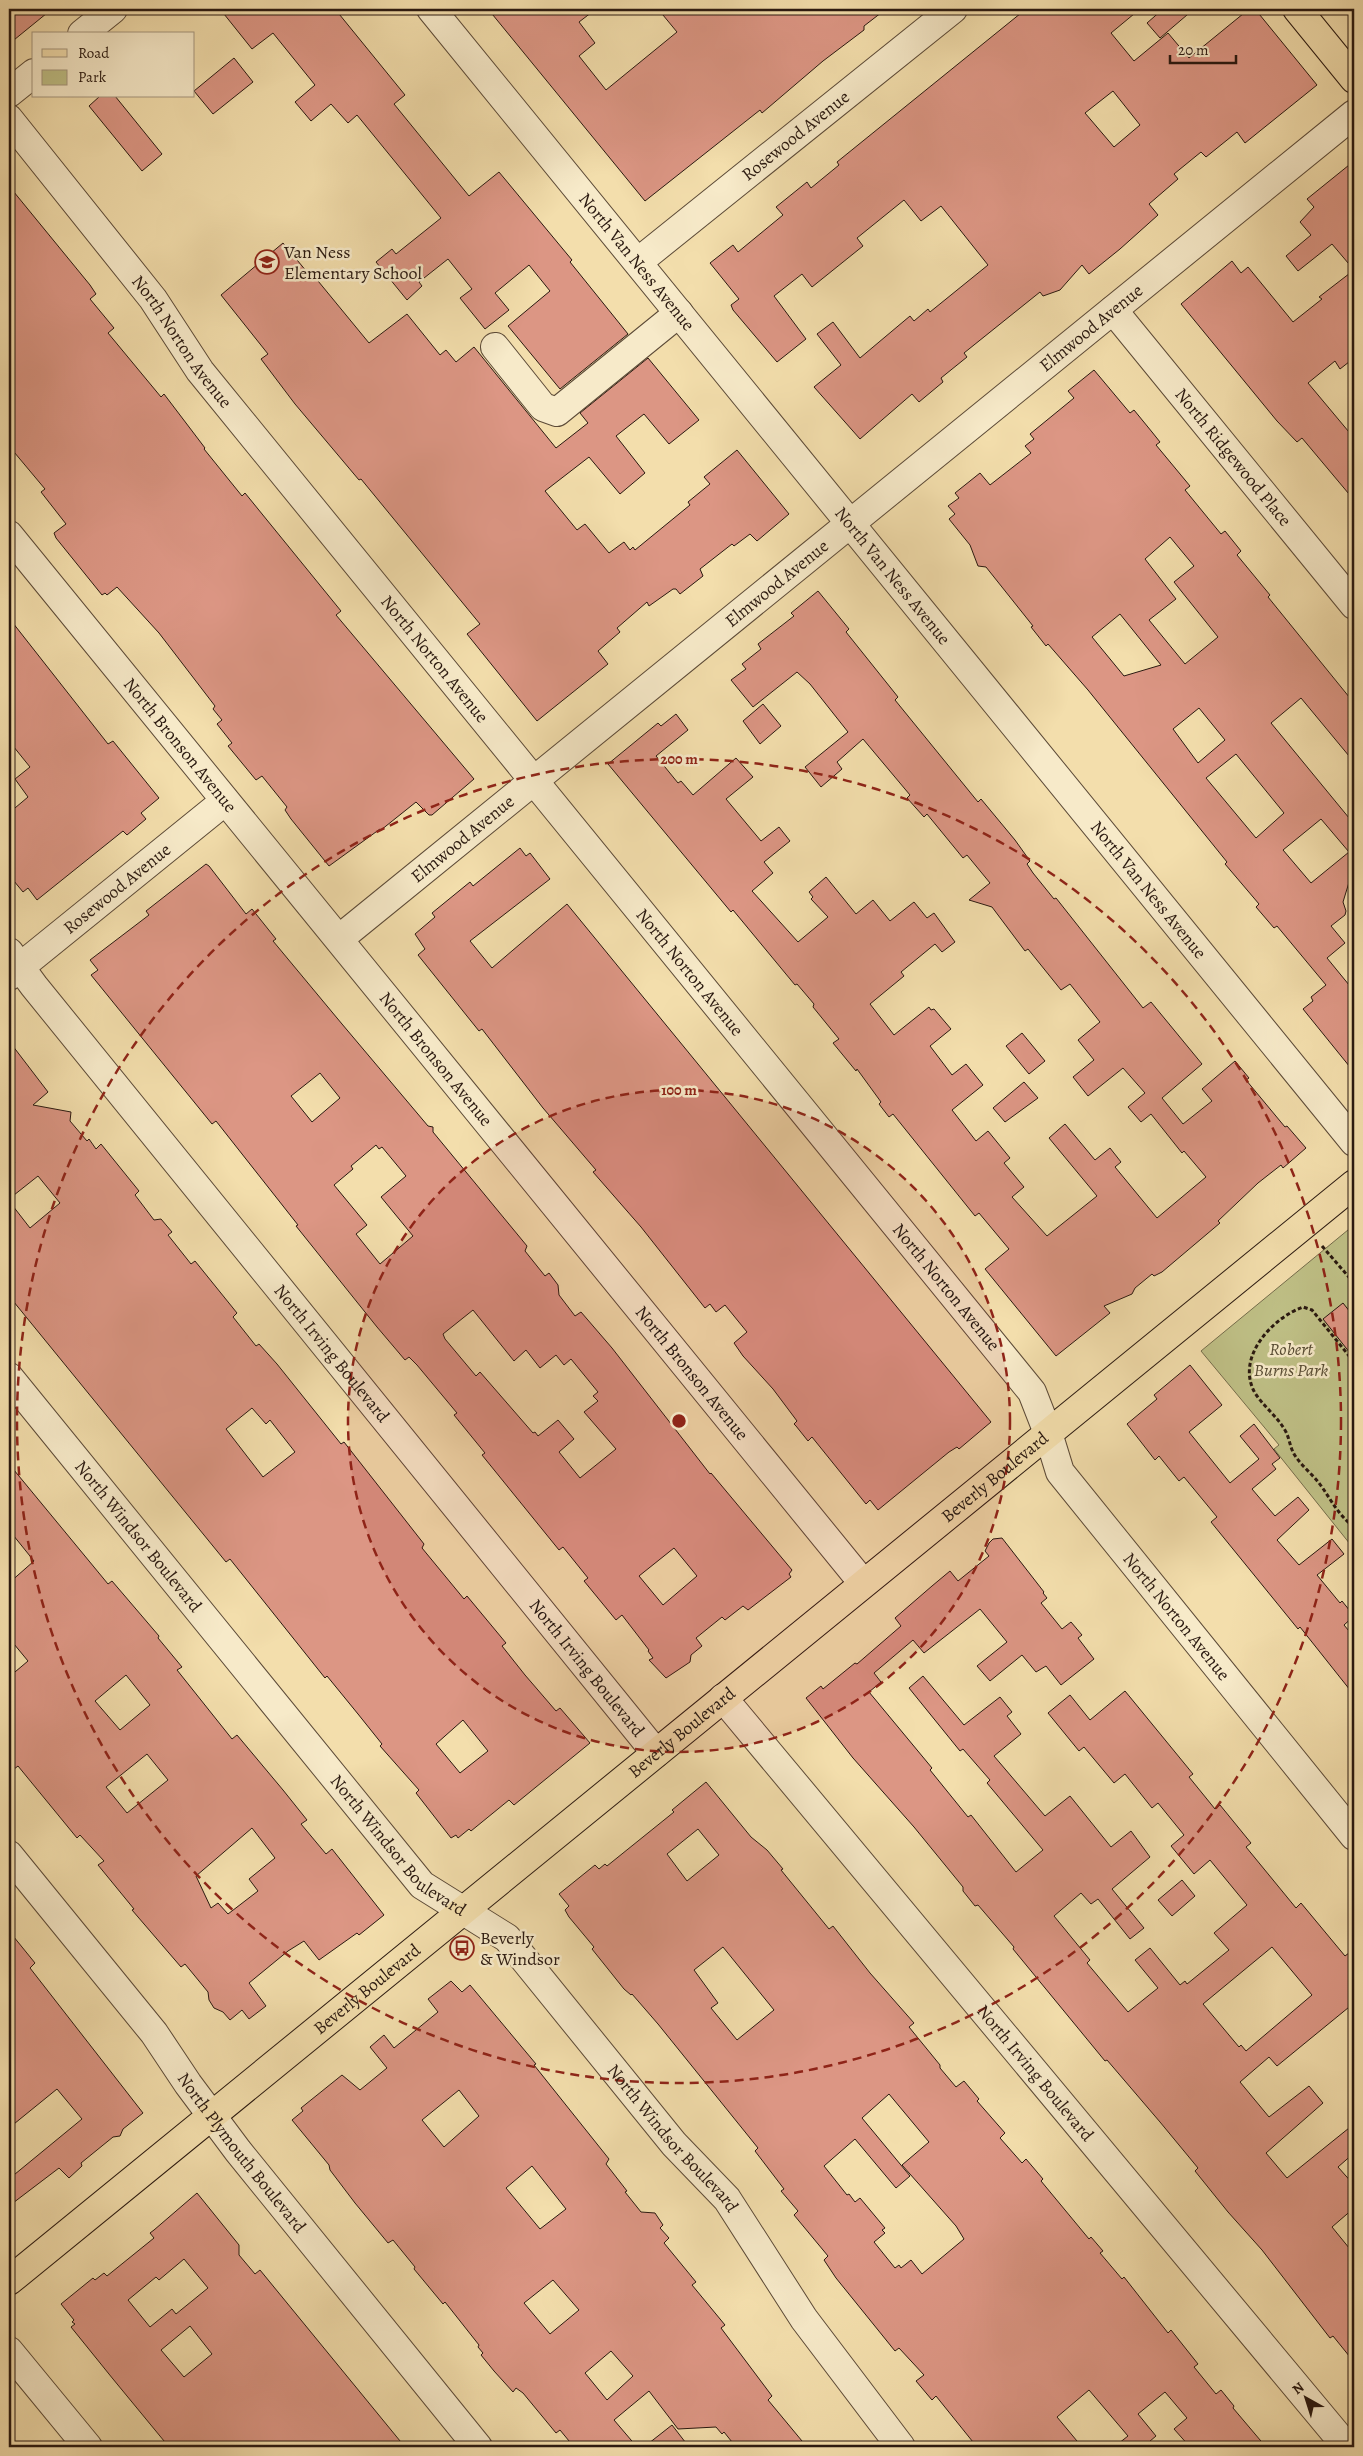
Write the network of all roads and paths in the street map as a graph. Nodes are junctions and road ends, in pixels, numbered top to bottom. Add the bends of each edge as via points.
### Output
1 (113, 9) edge
2 (432, 9) edge
3 (954, 9) edge
4 (1297, 9) edge
5 (84, 32) edge
6 (32, 74) edge
7 (1354, 79) edge
8 (9, 93) edge
9 (1354, 114) edge
10 (9, 119) edge
11 (638, 262) junction
12 (1113, 310) junction
13 (679, 313) junction
14 (495, 346) dead end
15 (850, 523) junction
16 (9, 535) edge
17 (1354, 605) edge
18 (534, 781) junction
19 (225, 800) junction
20 (338, 939) junction
21 (12, 965) edge
22 (1354, 1142) edge
23 (1354, 1184) edge
24 (1322, 1246) dead end
25 (1354, 1283) edge
26 (1354, 1362) edge
27 (9, 1377) edge
28 (1048, 1433) junction
29 (1354, 1527) edge
30 (863, 1583) junction
31 (723, 1698) junction
32 (656, 1753) junction
33 (1354, 1836) edge
34 (9, 1855) edge
35 (462, 1911) junction
36 (212, 2116) junction
37 (9, 2281) edge
38 (9, 2350) edge
39 (88, 2447) edge
40 (478, 2447) edge
41 (901, 2447) edge
42 (1347, 2447) edge

1 - 5 street
2 - 11 street, North Van Ness Avenue
3 - 11 street, Rosewood Avenue
4 - 7 main road
6 - 8 street
9 - 12 street, Elmwood Avenue
10 - 18 street, North Norton Avenue via 153,299 200,371
11 - 13 street, North Van Ness Avenue
12 - 15 street, Elmwood Avenue
12 - 17 street, North Ridgewood Place
13 - 14 street via 557,412 543,407
13 - 15 street, North Van Ness Avenue
15 - 18 street, Elmwood Avenue
15 - 22 street, North Van Ness Avenue
16 - 19 street, North Bronson Avenue
18 - 20 street, Elmwood Avenue
18 - 28 street, North Norton Avenue via 1032,1392
19 - 20 street, North Bronson Avenue
19 - 21 street, Rosewood Avenue
20 - 30 street, North Bronson Avenue
21 - 32 street, North Irving Boulevard
23 - 28 main road, Beverly Boulevard
24 - 25 path
26 - 29 path via 1312,1310 1303,1307 1291,1311 1266,1330 1252,1360 1250,1377 1255,1392 1287,1433 1296,1458 1320,1484 1337,1512
27 - 35 street, North Windsor Boulevard via 422,1885
28 - 30 main road, Beverly Boulevard
28 - 33 street, North Norton Avenue via 1060,1472
30 - 31 main road, Beverly Boulevard
31 - 32 main road, Beverly Boulevard
31 - 42 street, North Irving Boulevard
32 - 35 main road, Beverly Boulevard
34 - 36 street, North Plymouth Boulevard via 154,2033
35 - 36 main road, Beverly Boulevard
35 - 41 street, North Windsor Boulevard via 507,1938 674,2144 727,2199 804,2319
36 - 37 main road, Beverly Boulevard
36 - 40 street, North Plymouth Boulevard
38 - 39 street

